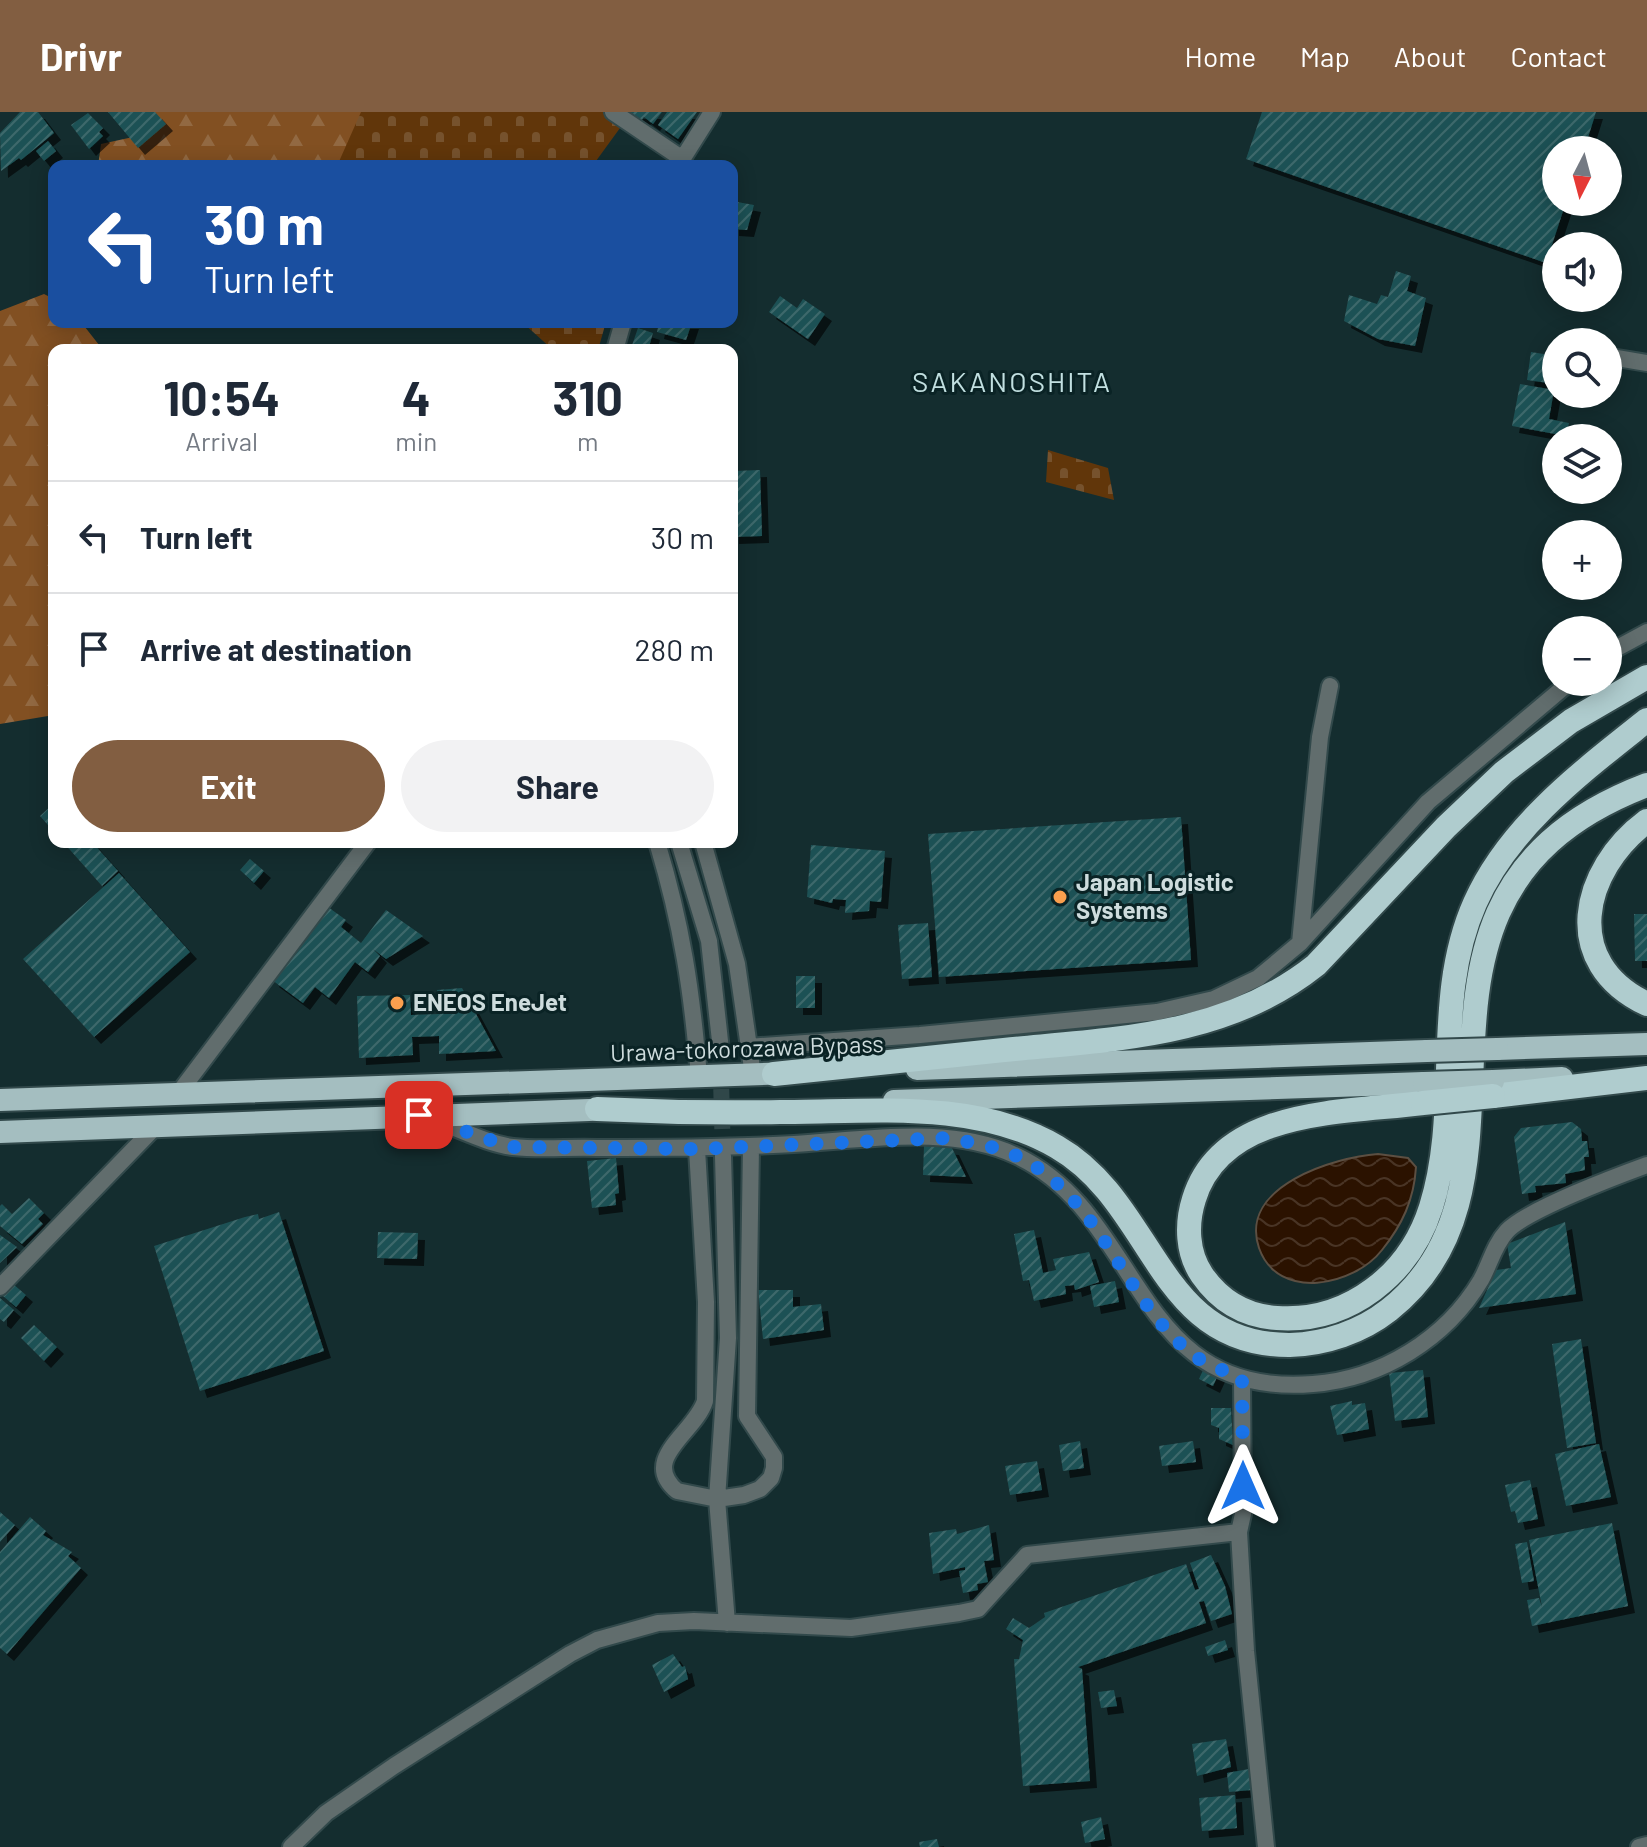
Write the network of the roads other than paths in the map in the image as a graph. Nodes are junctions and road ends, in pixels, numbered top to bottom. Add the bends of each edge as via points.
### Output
1 (613, 112) edge
2 (712, 112) edge
3 (677, 160) edge
4 (681, 160) edge
5 (1622, 359) edge
6 (1647, 363) edge
7 (1647, 632) edge
8 (1622, 645) edge
9 (1647, 677) edge
10 (1330, 686) dead end
11 (1552, 696) edge
12 (1647, 720) edge
13 (1647, 785) edge
14 (1647, 821) edge
15 (363, 848) edge
16 (659, 848) edge
17 (681, 848) edge
18 (705, 848) edge
19 (1300, 943) junction
20 (1647, 1004) edge
21 (720, 1041) tunnel mouth
22 (1647, 1044) edge
23 (748, 1047) junction
24 (763, 1074) junction
25 (699, 1077) junction
26 (1647, 1077) edge
27 (1424, 1093) junction
28 (178, 1094) junction
29 (0, 1100) edge
30 (597, 1109) junction
31 (419, 1115) junction
32 (158, 1124) junction
33 (0, 1132) edge
34 (751, 1146) junction
35 (697, 1149) junction
36 (723, 1156) tunnel mouth
37 (1647, 1165) edge
38 (0, 1287) edge
39 (1242, 1378) junction
40 (717, 1499) junction
41 (1239, 1532) junction
42 (727, 1623) junction
43 (1647, 1845) edge
44 (291, 1847) edge
45 (1266, 1847) edge
46 (1639, 1847) edge

1 - 3 street
2 - 4 street
5 - 6 street
7 - 8 street
9 - 24 highway via 1536,745 1446,827 1336,947 1292,984 1246,1008 1170,1031
10 - 19 street via 1320,737
11 - 19 street via 1428,802
12 - 27 highway via 1531,823 1508,849 1475,904 1453,989 1437,1179 1422,1231 1409,1254 1356,1302 1313,1317 1244,1311 1210,1287 1190,1248 1189,1227 1197,1187 1221,1152 1260,1129
13 - 30 highway via 1557,835 1536,854 1503,902 1477,985 1462,1172 1447,1235 1405,1296 1343,1335 1320,1342 1268,1344 1222,1332 1186,1303 1125,1212 1091,1172 1048,1141 996,1122 939,1113
14 - 20 highway via 1616,848 1602,869 1589,910 1590,933 1604,970 1617,986
15 - 28 street
16 - 25 street via 689,967
17 - 21 street via 714,968
18 - 23 street via 734,952
19 - 23 street via 1247,983 1214,999 1157,1012
22 - 24 highway, Urawa-tokorozawa Bypass, bridge
23 - 24 street
24 - 25 highway, Urawa-tokorozawa Bypass
25 - 28 highway, Urawa-tokorozawa Bypass
26 - 27 highway, bridge
27 - 30 highway
28 - 29 highway, Urawa-tokorozawa Bypass
30 - 31 highway
31 - 32 highway
31 - 35 street via 510,1147
32 - 33 highway
32 - 38 street
34 - 35 street
34 - 39 street via 948,1138 1017,1156 1068,1191 1149,1307 1194,1356
34 - 40 street via 747,1416 774,1457 774,1468 760,1489
35 - 40 street via 706,1288 705,1401 700,1416 669,1449 663,1472 677,1491
36 - 40 street via 728,1338
37 - 39 street via 1571,1195 1509,1229 1466,1302 1426,1342 1402,1357 1374,1370 1312,1385
39 - 41 street
40 - 42 street
41 - 42 street via 1027,1555 978,1609 959,1613 851,1628
41 - 45 street
42 - 44 street via 658,1623 570,1654 349,1797
43 - 46 street

